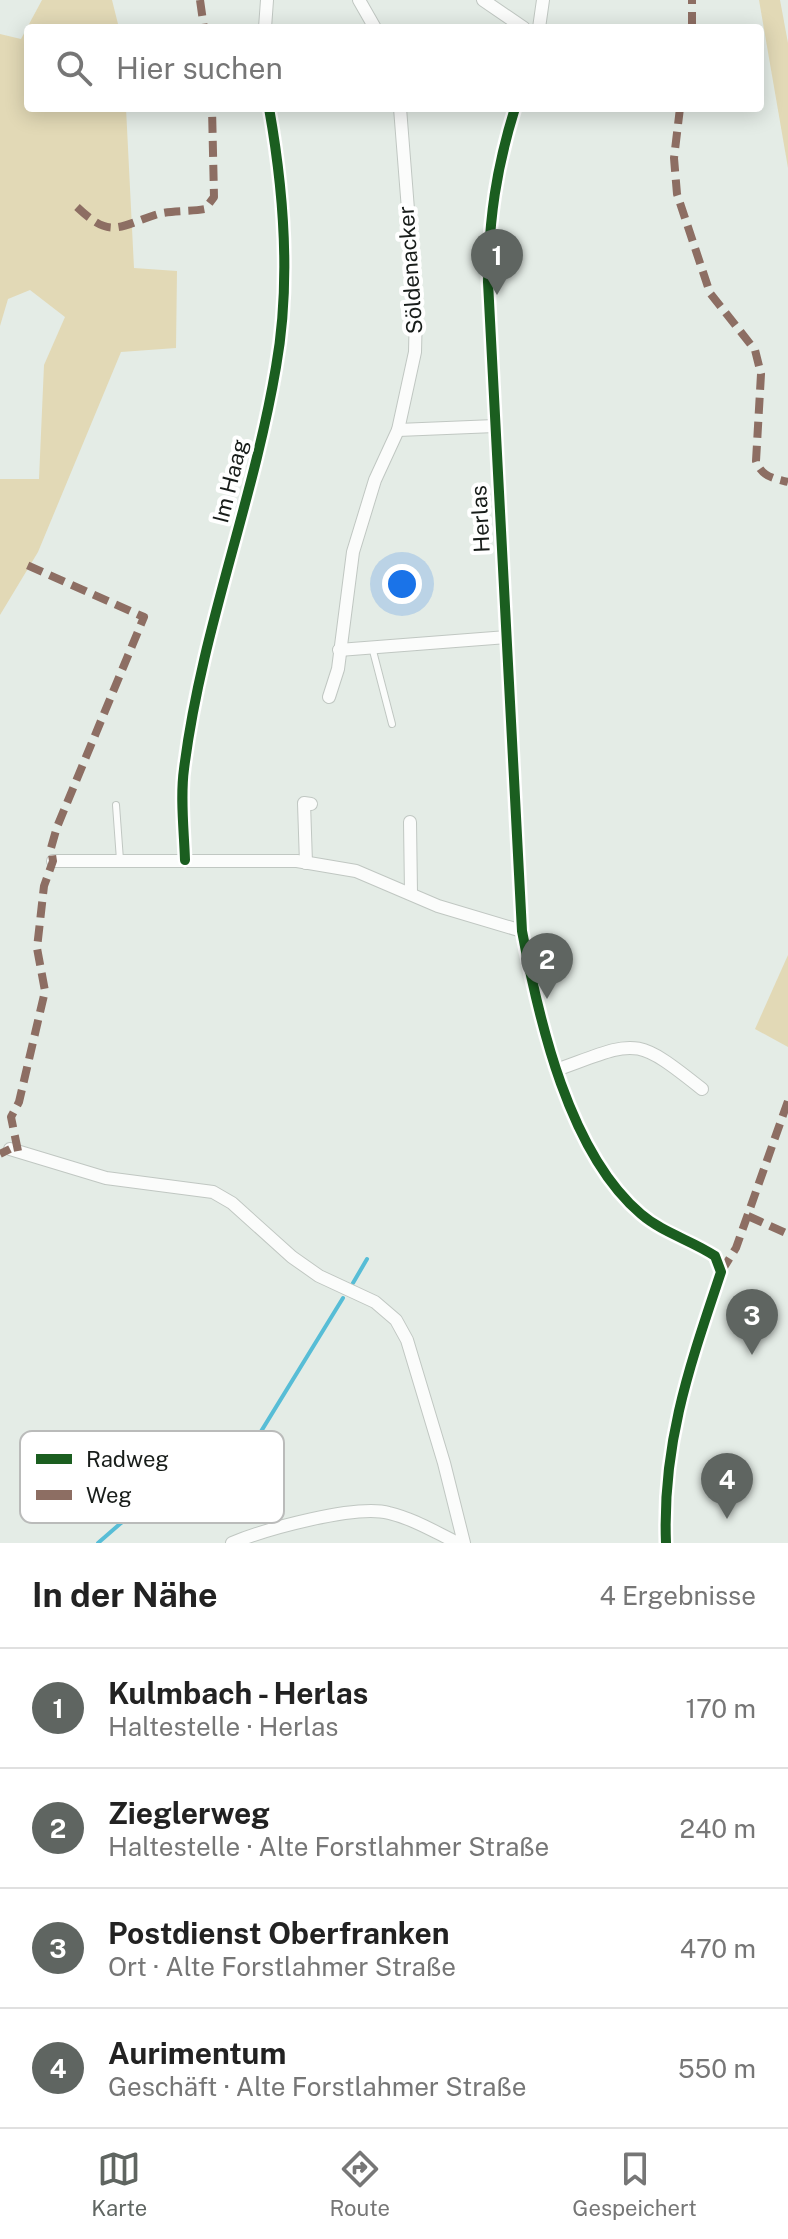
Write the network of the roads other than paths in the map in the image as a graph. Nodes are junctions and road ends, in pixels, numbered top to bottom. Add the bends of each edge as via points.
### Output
1 (267, 0) edge
2 (359, 0) edge
3 (483, 0) edge
4 (543, 0) edge
5 (265, 24) edge
6 (373, 24) edge
7 (518, 24) edge
8 (540, 24) edge
9 (270, 112) edge
10 (400, 112) edge
11 (514, 112) edge
12 (495, 426) junction
13 (398, 430) junction
14 (507, 637) junction
15 (372, 647) junction
16 (339, 650) junction
17 (329, 697) dead end
18 (392, 724) dead end
19 (311, 804) dead end
20 (116, 805) dead end
21 (410, 822) dead end
22 (120, 860) junction
23 (185, 860) junction
24 (53, 861) dead end
25 (306, 863) junction
26 (411, 893) junction
27 (522, 931) junction
28 (556, 1070) junction
29 (702, 1089) dead end
30 (10, 1149) dead end
31 (232, 1543) edge
32 (458, 1543) edge
33 (464, 1543) edge
34 (666, 1543) edge

1 - 5 street
2 - 6 street
3 - 7 street
4 - 8 street
9 - 23 street, Im Haag via 282,206 277,365 200,675 183,772
10 - 13 street, Söldenacker via 416,332
11 - 12 street, Herlas via 489,217
12 - 13 street
12 - 14 street, Herlas
13 - 16 street, Söldenacker via 375,480 353,552
14 - 15 street
14 - 27 street, Herlas
15 - 16 street
15 - 18 lane
16 - 17 street, Söldenacker
19 - 25 street via 304,803
20 - 22 lane
21 - 26 street
22 - 23 street
22 - 24 street
23 - 25 street
25 - 26 street via 356,871
26 - 27 street
27 - 28 street, Herlas
28 - 29 street via 616,1049 639,1047 662,1057
28 - 34 street, Herlas via 585,1137 621,1195 659,1227 705,1249 720,1264 677,1408 666,1471
30 - 33 street via 106,1178 213,1192 319,1276 375,1302 396,1320 407,1340
31 - 32 street via 359,1509 412,1520

